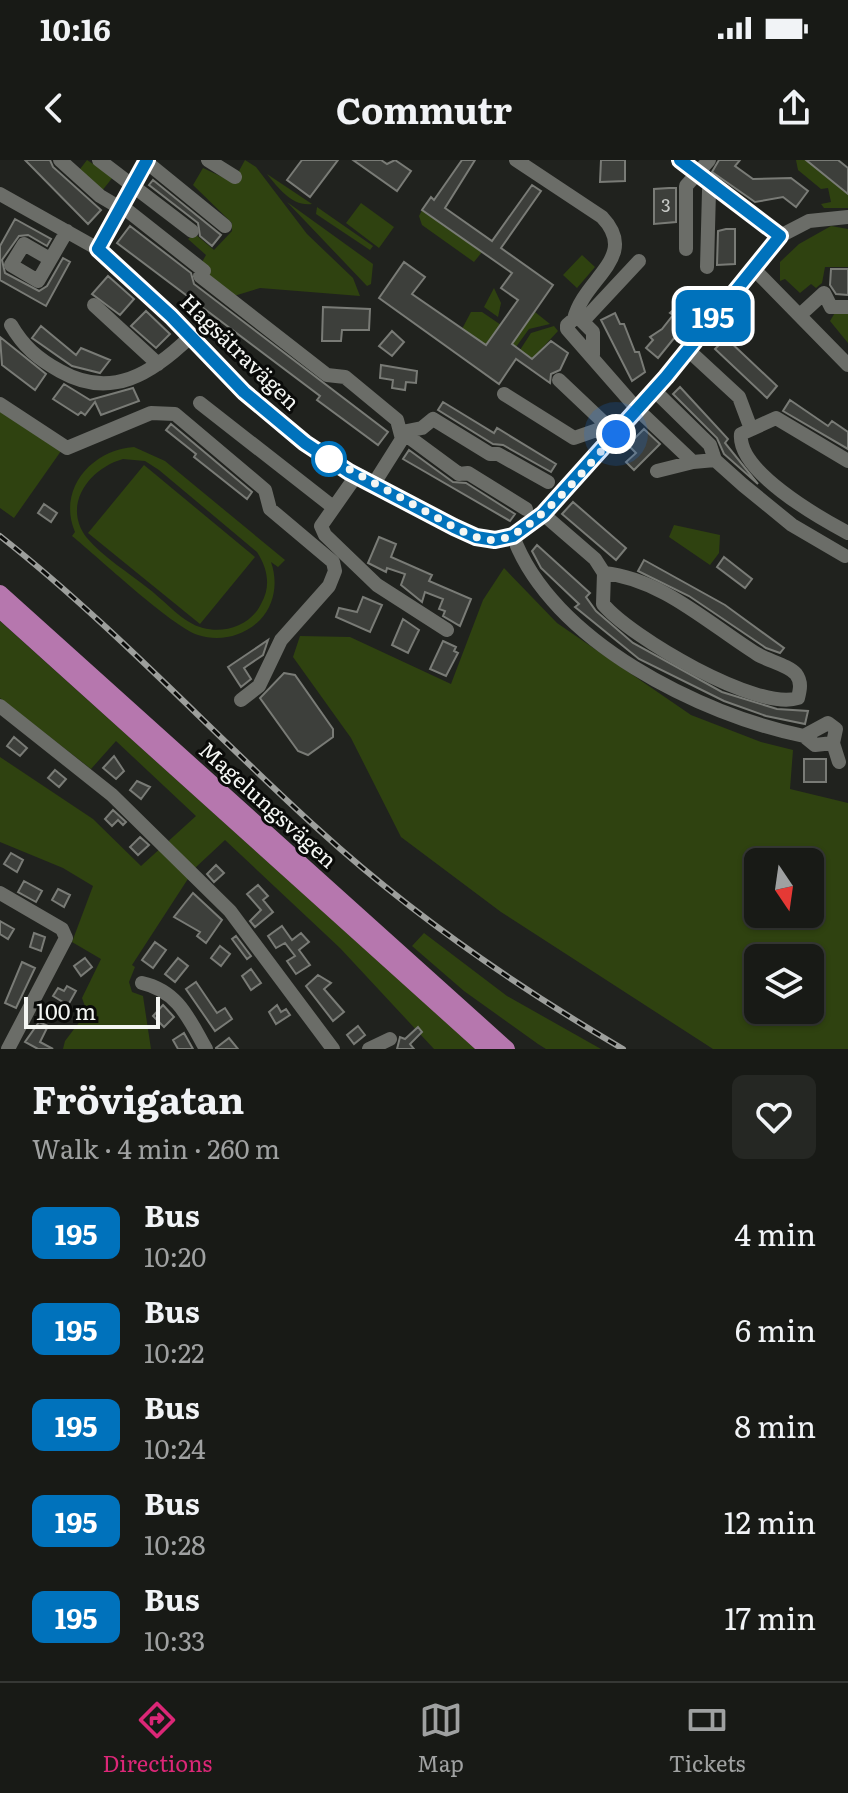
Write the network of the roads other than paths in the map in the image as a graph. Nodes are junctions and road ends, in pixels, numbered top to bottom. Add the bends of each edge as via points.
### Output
1 (59, 160) edge
2 (99, 160) edge
3 (146, 160) edge
4 (208, 160) edge
5 (516, 160) edge
6 (680, 160) edge
7 (709, 160) edge
8 (698, 173) junction
9 (117, 175) junction
10 (235, 177) dead end
11 (714, 185) junction
12 (134, 186) junction
13 (0, 194) edge
14 (100, 196) junction
15 (123, 207) junction
16 (848, 217) edge
17 (225, 226) dead end
18 (67, 231) junction
19 (192, 231) dead end
20 (780, 236) junction
21 (98, 249) junction
22 (686, 249) dead end
23 (50, 259) dead end
24 (197, 260) dead end
25 (639, 261) dead end
26 (707, 267) dead end
27 (753, 268) junction
28 (94, 305) dead end
29 (848, 307) edge
30 (800, 315) junction
31 (579, 320) junction
32 (11, 325) dead end
33 (191, 336) junction
34 (687, 349) junction
35 (158, 364) junction
36 (848, 365) edge
37 (559, 380) dead end
38 (654, 390) junction
39 (504, 394) dead end
40 (200, 403) dead end
41 (0, 404) edge
42 (637, 409) junction
43 (751, 429) junction
44 (402, 432) junction
45 (616, 434) junction
46 (715, 460) junction
47 (848, 461) edge
48 (693, 462) junction
49 (657, 471) dead end
50 (356, 476) junction
51 (548, 482) dead end
52 (373, 485) junction
53 (333, 507) junction
54 (526, 509) dead end
55 (543, 514) junction
56 (321, 526) junction
57 (848, 533) edge
58 (509, 537) junction
59 (308, 543) junction
60 (845, 556) dead end
61 (604, 573) junction
62 (0, 593) edge
63 (0, 610) edge
64 (447, 630) dead end
65 (241, 700) dead end
66 (0, 706) edge
67 (804, 736) junction
68 (833, 743) junction
69 (839, 762) dead end
70 (0, 893) edge
71 (142, 983) dead end
72 (390, 1039) dead end
73 (8, 1049) edge
74 (206, 1049) edge
75 (333, 1049) edge
76 (369, 1049) edge
77 (487, 1049) edge
78 (507, 1049) edge

1 - 14 street
2 - 9 street
3 - 12 street
3 - 17 street
4 - 10 street
5 - 31 street via 613,229 611,260 580,299
6 - 8 street
7 - 8 street
8 - 11 street
8 - 22 street via 686,186
9 - 12 street
9 - 14 street
11 - 20 street
11 - 26 street via 709,191
12 - 15 street
12 - 19 street
13 - 18 street, Hagsätravägen
14 - 15 street
15 - 21 street
15 - 24 street
15 - 44 street via 204,271 200,276 240,310 327,375 345,377 397,420
16 - 20 street via 809,221
18 - 21 street, Hagsätravägen
18 - 23 street
20 - 27 street
21 - 33 street, Hagsätravägen
25 - 31 street
27 - 30 street
27 - 34 street
28 - 35 street
29 - 30 street via 831,307 824,293
30 - 36 street
31 - 42 street via 567,329
32 - 35 street via 39,359 86,384 116,383
33 - 35 street
33 - 50 street, Hagsätravägen via 272,418
34 - 38 street
34 - 43 street via 739,397
37 - 45 street
38 - 42 street
38 - 46 street via 710,445
39 - 45 street via 574,438 597,430
40 - 53 street
41 - 59 street via 67,448 151,413 175,414 265,490 270,509
42 - 45 street
42 - 48 street
43 - 47 street via 776,418
43 - 57 street via 741,434 740,446 749,461 804,507
44 - 51 street via 422,428 433,419 479,449
44 - 52 street
44 - 54 street via 459,474 468,473
45 - 55 street
46 - 48 street
46 - 60 street via 792,525
48 - 49 street
50 - 52 street, Hagsätravägen
50 - 53 street
52 - 58 street, Hagsätravägen via 476,537
53 - 56 street
55 - 58 street
55 - 61 street
56 - 59 street
56 - 64 street via 377,585
58 - 67 street via 527,570 578,626 641,673 731,715
59 - 65 street via 333,562 334,579 281,640 259,686
61 - 61 street via 603,604 628,628 679,660 743,689 785,703 798,698 793,671 632,578
62 - 78 main road, Magelungsvägen
63 - 77 main road, Magelungsvägen
66 - 75 street via 112,795 230,911
67 - 68 street via 815,745
67 - 68 street via 827,717 836,729
68 - 69 street
70 - 73 street via 62,929 66,938
71 - 74 street via 160,987 178,1001
72 - 76 street

